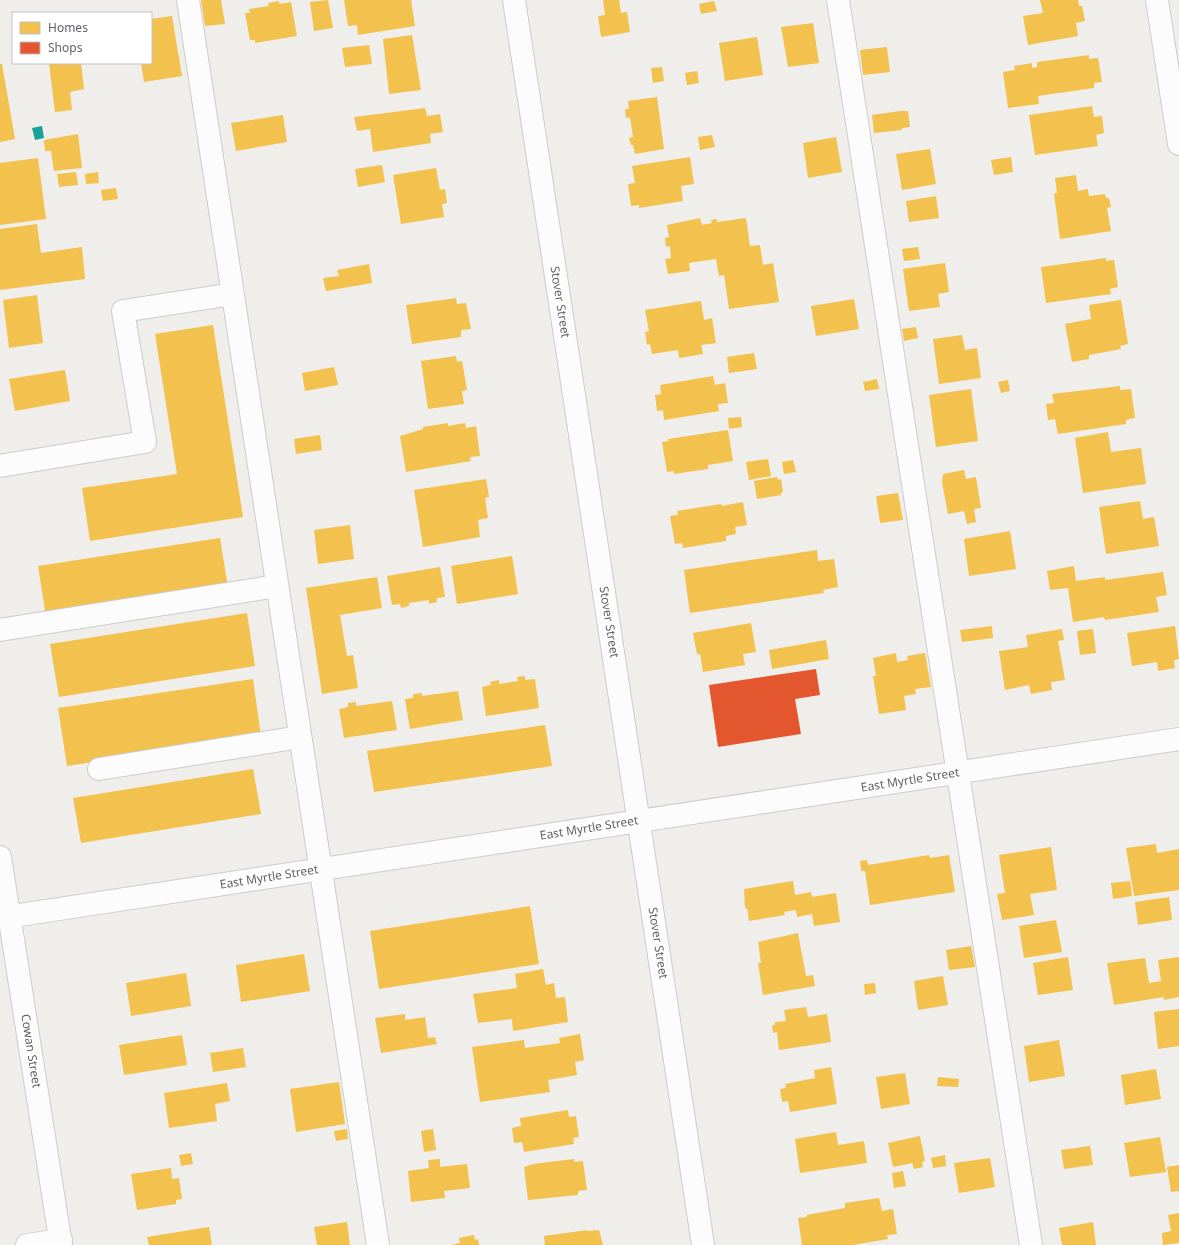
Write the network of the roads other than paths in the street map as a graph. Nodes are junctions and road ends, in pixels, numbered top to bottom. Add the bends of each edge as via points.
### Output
1 (188, 0) edge
2 (514, 0) edge
3 (838, 0) edge
4 (1157, 0) edge
5 (1179, 144) edge
6 (233, 294) junction
7 (0, 466) edge
8 (277, 586) junction
9 (0, 630) edge
10 (300, 737) junction
11 (1179, 739) edge
12 (99, 769) dead end
13 (958, 773) junction
14 (639, 821) junction
15 (0, 857) edge
16 (320, 870) junction
17 (5, 918) edge
18 (61, 1243) edge
19 (27, 1245) edge
20 (378, 1245) edge
21 (703, 1245) edge
22 (1030, 1245) edge

1 - 6 street
2 - 14 street, Stover Street
3 - 13 street
4 - 5 street
6 - 7 street via 123,312 145,442
6 - 8 street
8 - 9 street
8 - 10 street
10 - 12 street
10 - 16 street
11 - 13 street, East Myrtle Street
13 - 14 street, East Myrtle Street
13 - 22 street
14 - 16 street, East Myrtle Street
14 - 21 street, Stover Street
15 - 17 street, Cowan Street
16 - 17 street, East Myrtle Street
16 - 20 street
17 - 18 street, Cowan Street
18 - 19 street

